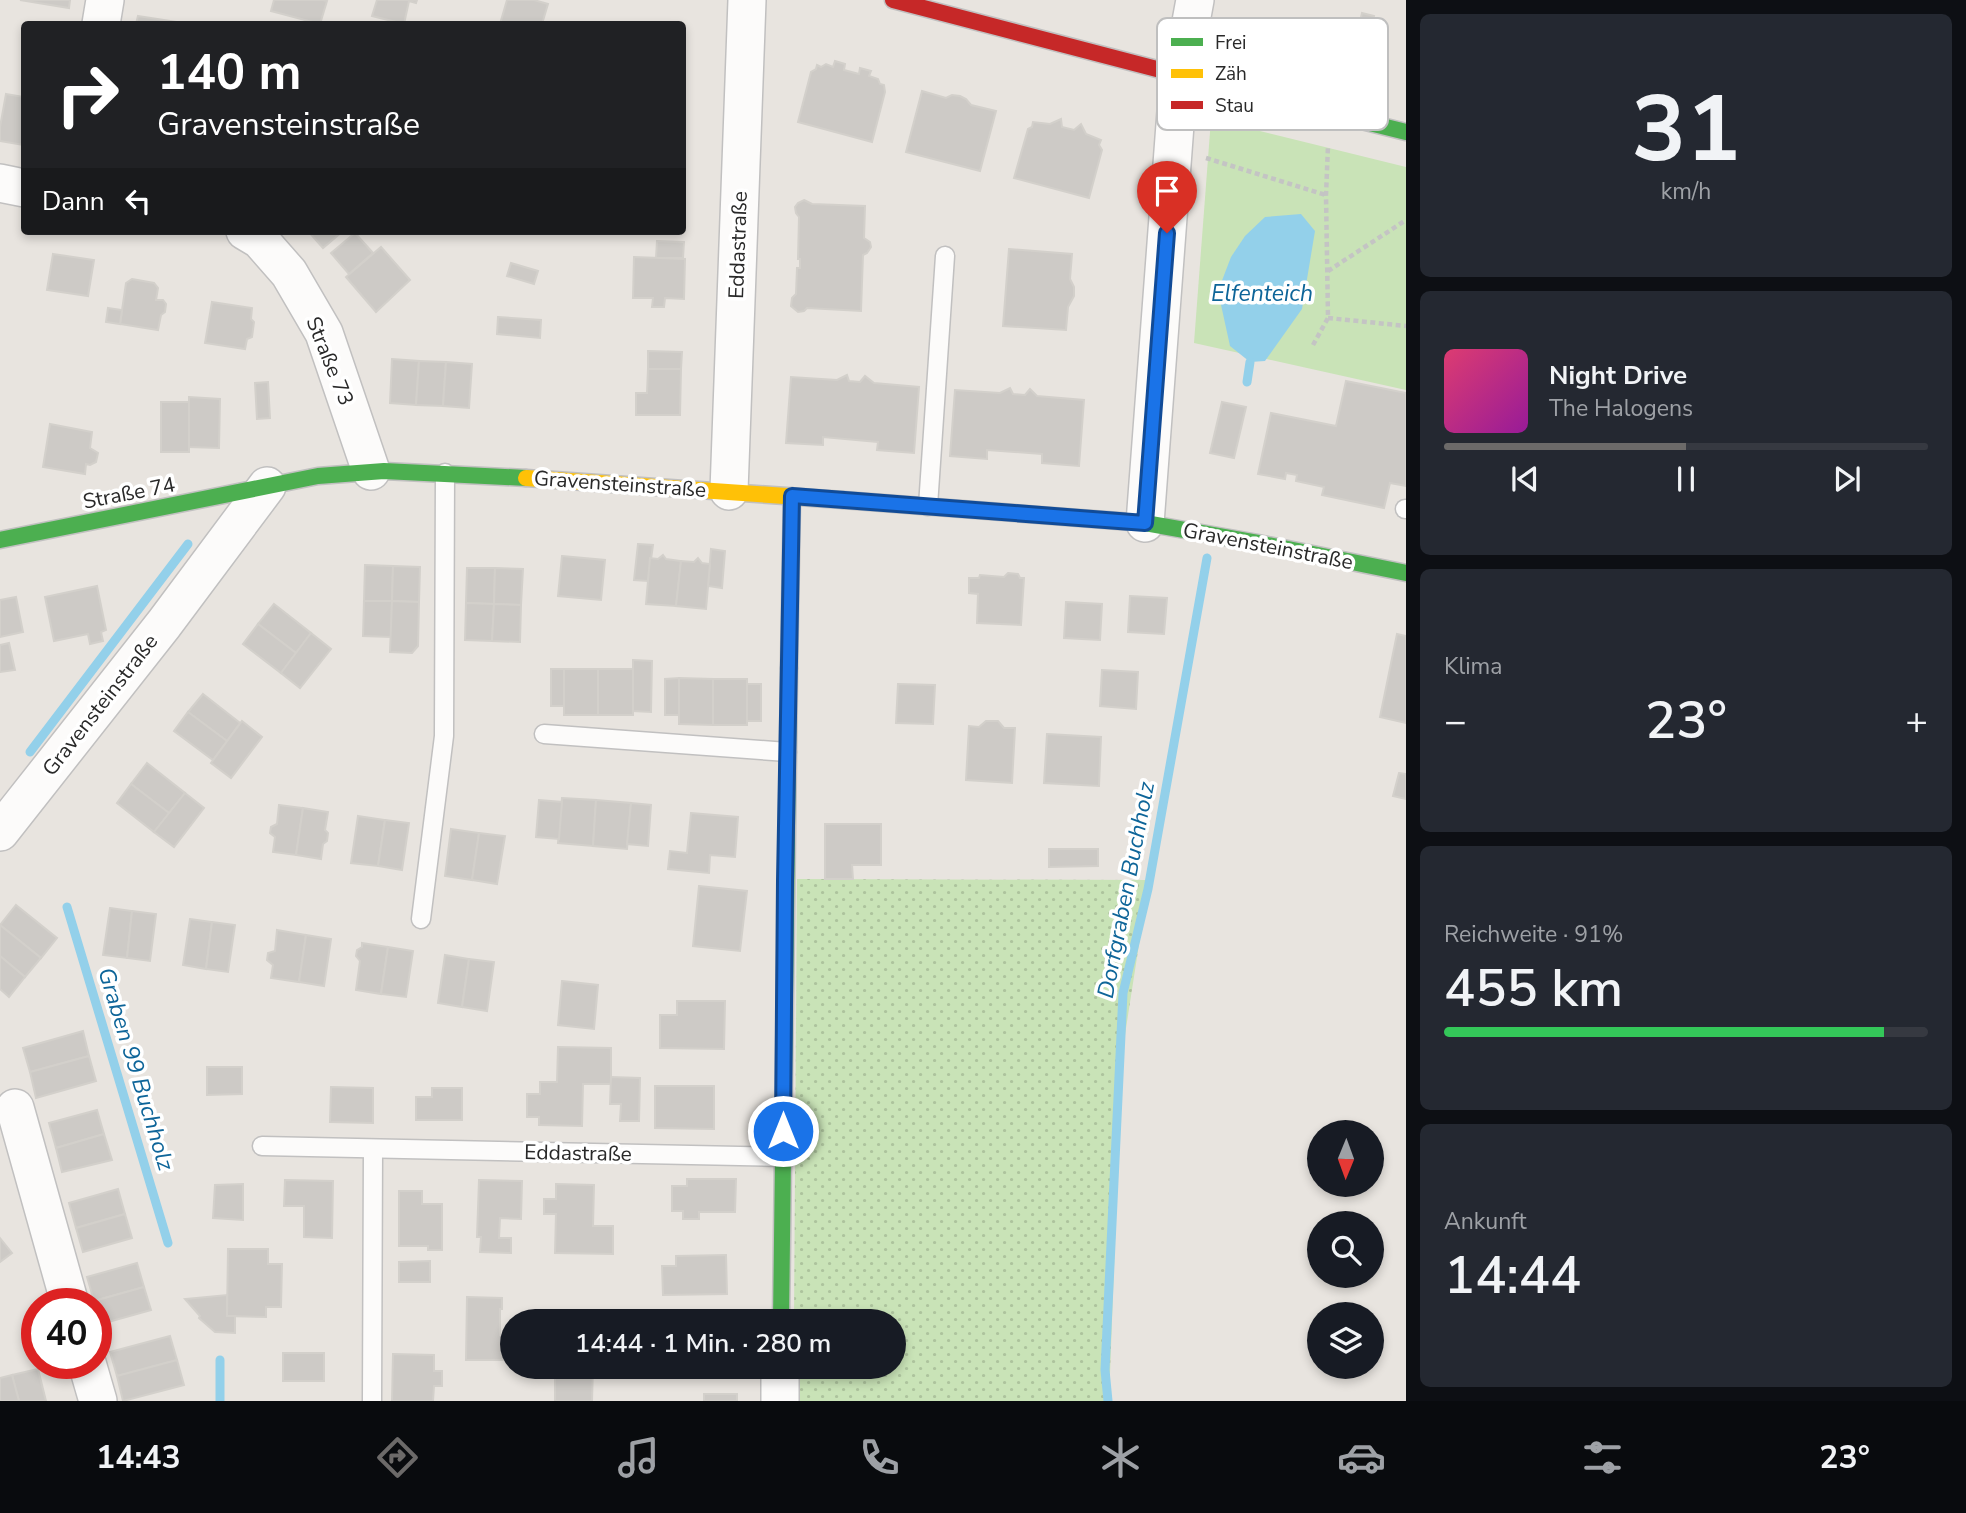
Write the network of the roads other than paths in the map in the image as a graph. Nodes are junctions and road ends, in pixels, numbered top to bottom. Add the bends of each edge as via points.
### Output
1 (105, 0) edge
2 (747, 0) edge
3 (893, 0) edge
4 (1195, 0) edge
5 (1192, 18) edge
6 (102, 21) edge
7 (1157, 70) edge
8 (1388, 128) edge
9 (1175, 130) edge
10 (1406, 132) edge
11 (0, 184) edge
12 (21, 188) edge
13 (252, 235) edge
14 (945, 256) dead end
15 (371, 471) junction
16 (445, 473) junction
17 (267, 486) junction
18 (729, 491) junction
19 (792, 496) junction
20 (928, 506) junction
21 (1145, 523) junction
22 (0, 540) edge
23 (1406, 573) edge
24 (544, 734) dead end
25 (787, 752) junction
26 (0, 832) edge
27 (421, 919) dead end
28 (15, 1108) dead end
29 (262, 1146) dead end
30 (373, 1149) junction
31 (783, 1157) junction
32 (66, 1288) edge
33 (781, 1309) edge
34 (91, 1379) edge
35 (780, 1379) edge
36 (97, 1401) edge
37 (372, 1401) edge
38 (780, 1401) edge

1 - 6 street
2 - 18 street, Eddastraße
3 - 7 street
4 - 5 street
8 - 10 street
9 - 21 street
11 - 12 street
13 - 15 street, Straße 73 via 289,273 324,333
14 - 20 lane
15 - 16 street, Gravensteinstraße
15 - 17 street, Gravensteinstraße
16 - 18 street, Gravensteinstraße
16 - 27 lane via 444,736
17 - 22 street, Straße 74
17 - 26 street, Gravensteinstraße
18 - 19 street, Gravensteinstraße
19 - 20 street, Gravensteinstraße
19 - 25 street
20 - 21 street, Gravensteinstraße
21 - 23 street, Gravensteinstraße
24 - 25 lane
25 - 31 street
28 - 32 street
29 - 30 lane, Eddastraße
30 - 31 lane, Eddastraße
30 - 37 lane
31 - 33 street
34 - 36 street
35 - 38 street

